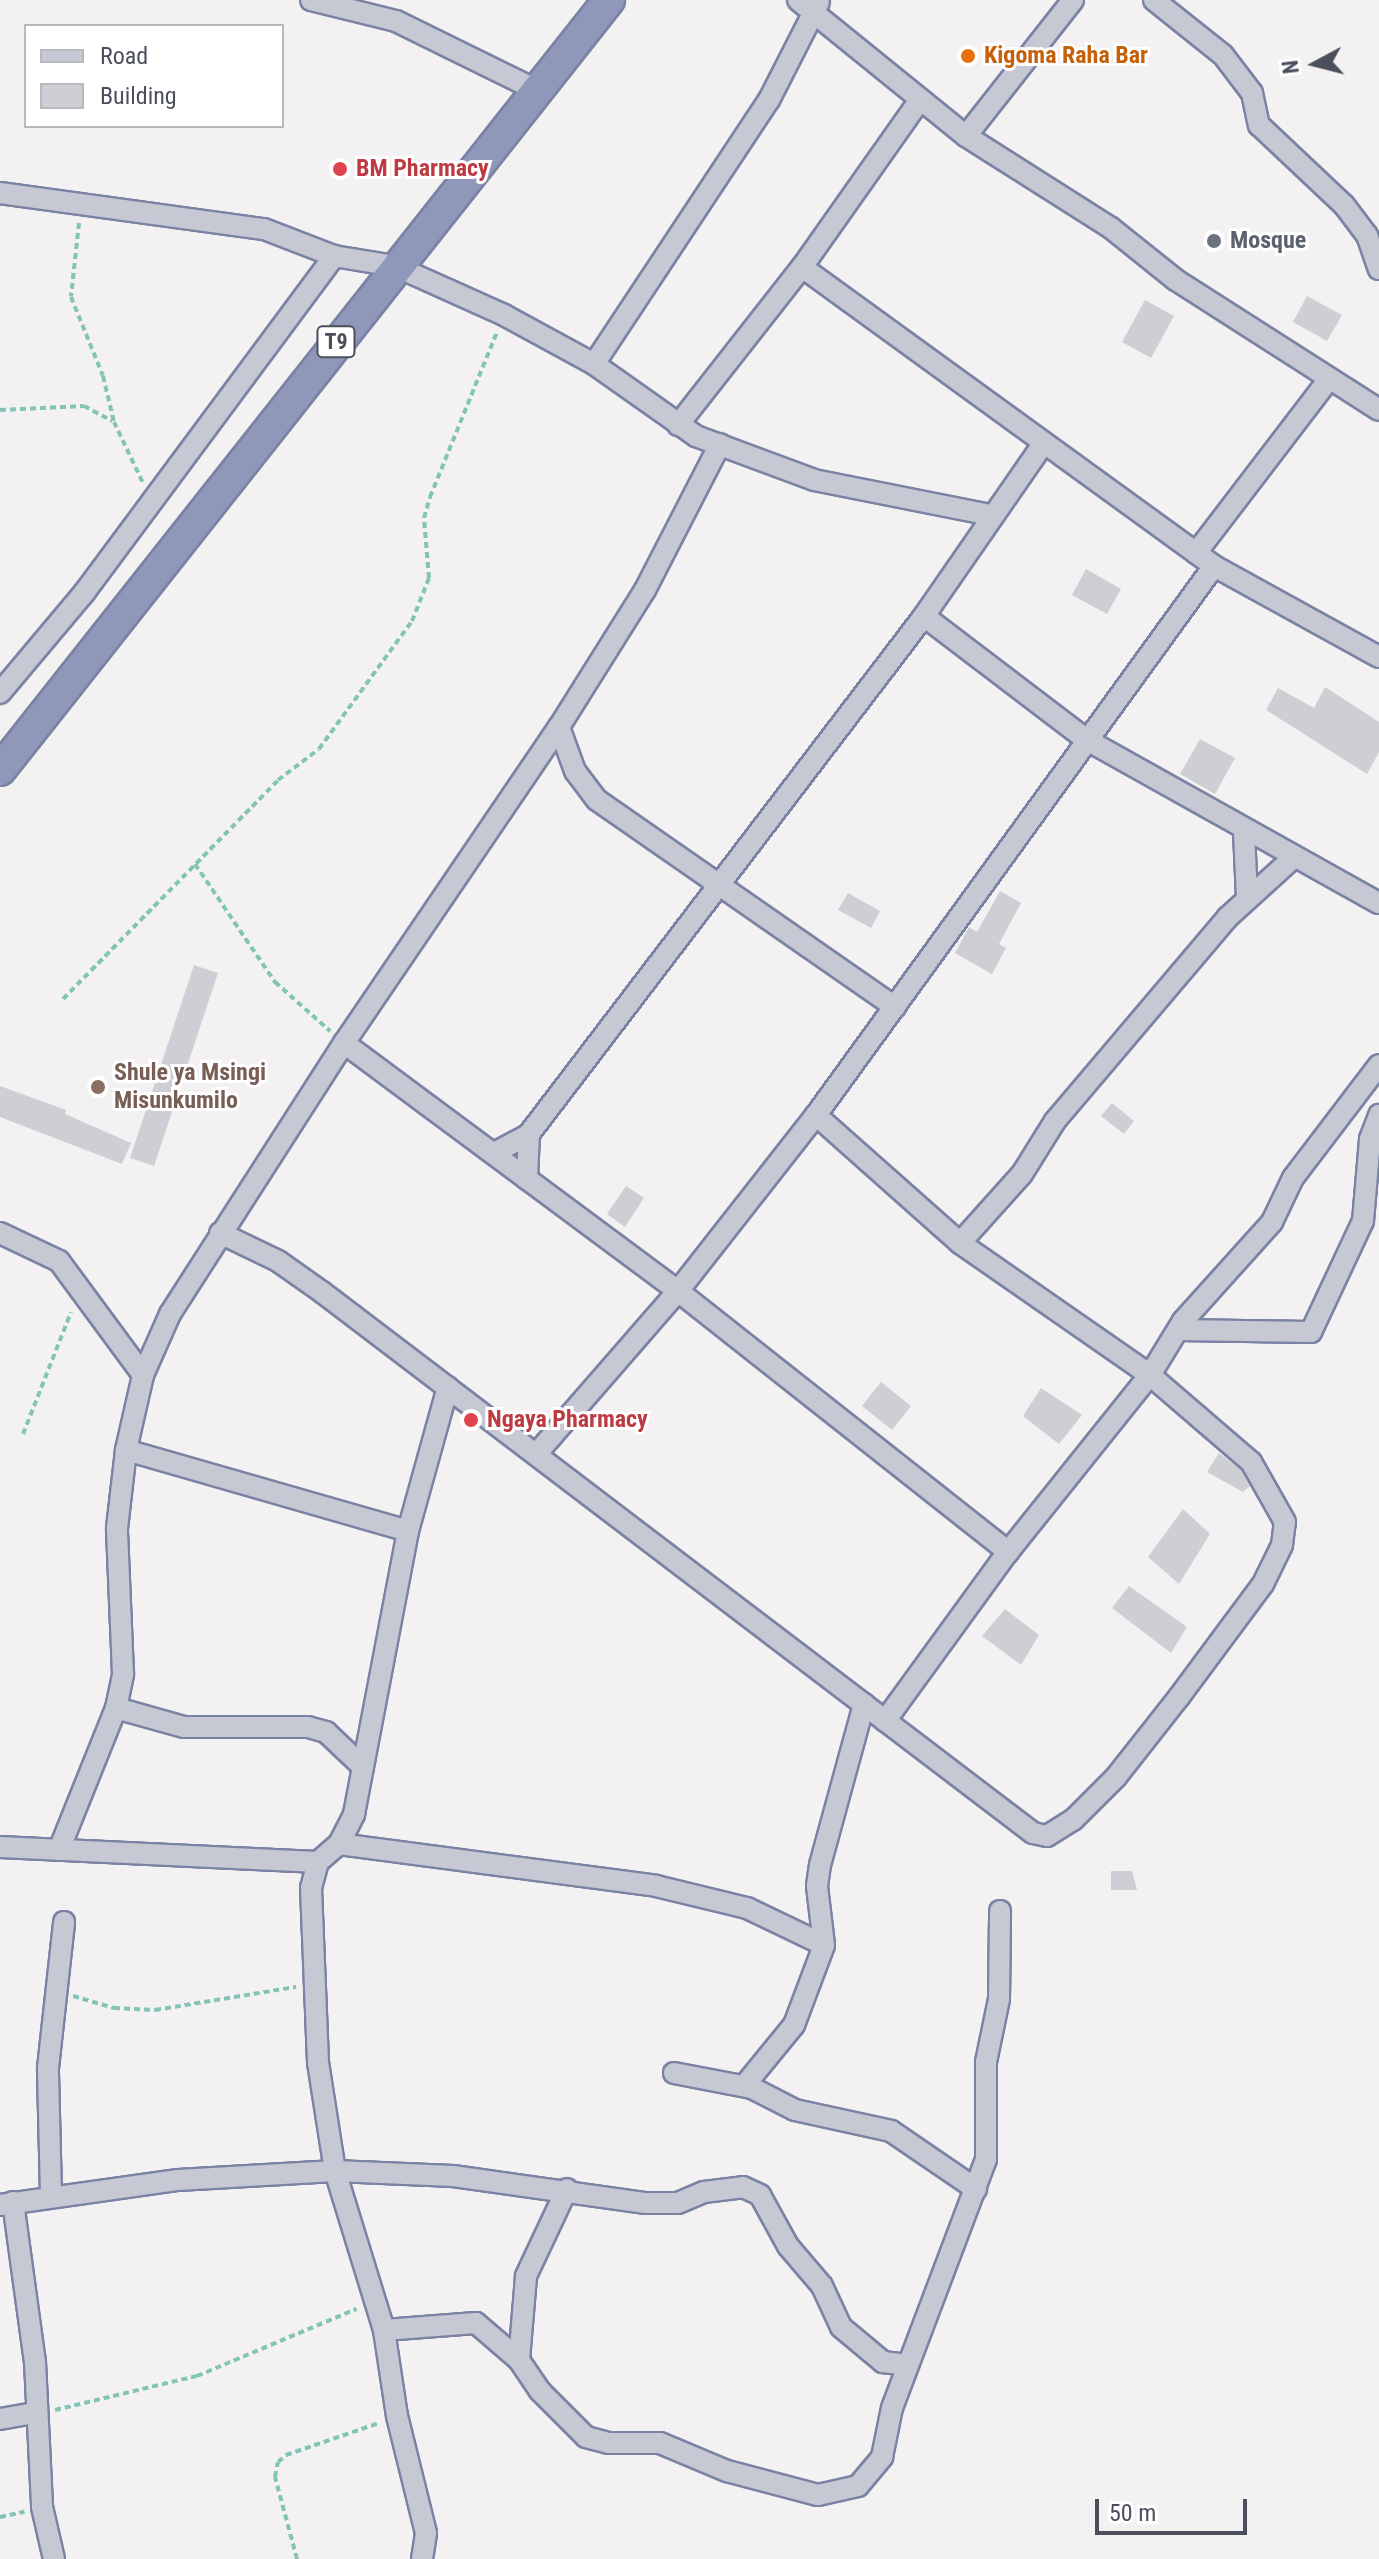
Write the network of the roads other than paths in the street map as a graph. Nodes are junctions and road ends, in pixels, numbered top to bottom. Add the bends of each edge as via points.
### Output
1 (311, 0) edge
2 (609, 0) edge
3 (1073, 0) edge
4 (1154, 0) edge
5 (810, 3) edge
6 (538, 91) junction
7 (919, 101) junction
8 (966, 136) junction
9 (0, 193) edge
10 (334, 256) junction
11 (395, 266) junction
12 (802, 267) junction
13 (1379, 269) edge
14 (594, 364) junction
15 (1329, 379) junction
16 (1379, 410) edge
17 (678, 425) junction
18 (720, 444) junction
19 (1043, 444) junction
20 (991, 515) junction
21 (1196, 553) junction
22 (1214, 566) junction
23 (924, 616) junction
24 (1379, 657) edge
25 (0, 693) edge
26 (559, 727) junction
27 (1087, 740) junction
28 (0, 770) edge
29 (1244, 832) junction
30 (1293, 858) junction
31 (717, 885) junction
32 (1247, 897) junction
33 (1379, 903) edge
34 (895, 1007) junction
35 (344, 1043) junction
36 (1379, 1065) edge
37 (816, 1115) junction
38 (1379, 1115) edge
39 (529, 1134) junction
40 (494, 1153) junction
41 (527, 1179) junction
42 (0, 1233) edge
43 (220, 1233) junction
44 (960, 1243) junction
45 (678, 1291) junction
46 (1178, 1330) junction
47 (143, 1375) junction
48 (1150, 1375) junction
49 (448, 1387) junction
50 (126, 1450) junction
51 (538, 1452) junction
52 (408, 1531) junction
53 (1008, 1552) junction
54 (864, 1704) junction
55 (116, 1708) junction
56 (885, 1721) junction
57 (363, 1767) junction
58 (339, 1844) junction
59 (0, 1847) edge
60 (59, 1850) junction
61 (318, 1862) junction
62 (1000, 1911) dead end
63 (64, 1922) dead end
64 (824, 1945) junction
65 (674, 2073) dead end
66 (744, 2086) junction
67 (335, 2171) junction
68 (567, 2189) junction
69 (976, 2189) junction
70 (51, 2195) junction
71 (7, 2204) edge
72 (384, 2330) junction
73 (519, 2360) junction
74 (908, 2365) junction
75 (35, 2413) junction
76 (0, 2419) edge
77 (54, 2559) edge
78 (422, 2559) edge

1 - 6 street via 396,21
2 - 6 highway, T9
3 - 8 street
4 - 13 street via 1223,55 1252,93 1259,125 1344,205 1367,235
5 - 7 street
5 - 14 street via 795,57
6 - 11 highway, T9
7 - 8 street
7 - 12 street
8 - 15 street via 1111,228 1176,280
9 - 10 street via 264,229
10 - 11 street
10 - 25 street via 150,505
11 - 14 street via 504,315
11 - 28 highway, T9
12 - 17 street
12 - 19 street
14 - 17 street
15 - 16 street
15 - 21 street
17 - 18 street
18 - 20 street via 814,480
18 - 26 street via 645,590
19 - 20 street
19 - 21 street
20 - 23 street
21 - 22 street
22 - 24 street
22 - 27 street
23 - 27 street
23 - 31 street
26 - 31 street via 575,771 597,800
26 - 35 street
27 - 29 street
27 - 34 street
29 - 30 street
29 - 32 street
30 - 32 street
30 - 33 street
31 - 34 street
31 - 39 street
32 - 44 street via 1055,1121 1022,1174
34 - 37 street
35 - 40 street
35 - 43 street
36 - 46 street via 1293,1178 1272,1222
37 - 44 street
37 - 45 street
38 - 46 street via 1370,1139 1363,1221 1315,1327 1303,1334
39 - 40 street
39 - 41 street
40 - 41 street
41 - 45 street
42 - 47 street via 59,1261
43 - 47 street via 170,1314
43 - 49 street via 278,1261
44 - 48 street
45 - 51 street
45 - 53 street
46 - 48 street
47 - 50 street
48 - 53 street
48 - 56 street via 1251,1462 1279,1506 1286,1531 1263,1584 1179,1697 1116,1777 1073,1820 1047,1836 1033,1833
49 - 51 street
49 - 52 street
50 - 52 street
50 - 55 street via 117,1528 123,1674
51 - 54 street
52 - 57 street
53 - 56 street
54 - 56 street
54 - 64 street via 820,1865 817,1886
55 - 57 street via 184,1727 308,1727 326,1732
55 - 60 street
57 - 58 street via 354,1814
58 - 61 street
58 - 64 street via 656,1886 747,1908
59 - 60 street
60 - 61 street
61 - 67 street via 311,1888 313,1984 318,2062
62 - 69 street via 999,1999 985,2081 989,2132
63 - 70 street via 48,2068
64 - 66 street via 794,2025
65 - 66 street
66 - 69 street via 795,2110 891,2131
67 - 68 street
67 - 70 street via 178,2180
67 - 72 street
68 - 73 street via 526,2276
68 - 74 street via 644,2203 678,2203 730,2187 760,2195 788,2246 822,2286 841,2327 883,2362
69 - 74 street
70 - 71 street
71 - 75 street via 35,2362
72 - 73 street via 476,2323
72 - 78 street via 397,2416 426,2533
73 - 74 street via 540,2391 586,2437 608,2443 660,2443 727,2471 827,2496 858,2486 882,2457
75 - 76 street
75 - 77 street via 42,2507

